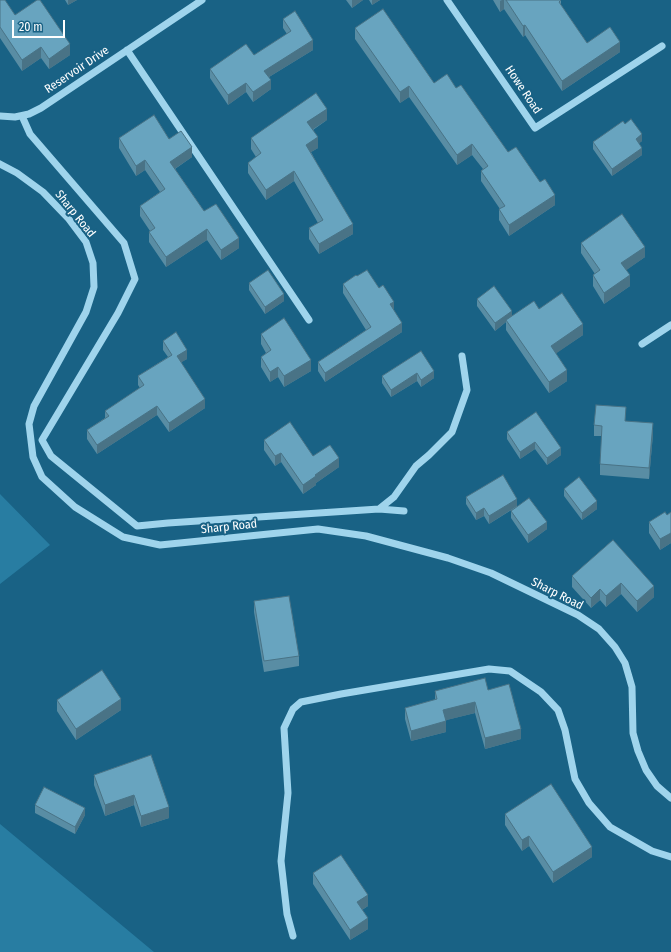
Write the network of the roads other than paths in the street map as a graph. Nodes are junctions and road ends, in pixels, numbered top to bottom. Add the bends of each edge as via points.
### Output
1 (202, 0) edge
2 (447, 0) edge
3 (662, 46) dead end
4 (127, 50) junction
5 (0, 116) edge
6 (22, 116) junction
7 (0, 164) edge
8 (309, 320) dead end
9 (671, 325) edge
10 (642, 344) dead end
11 (462, 356) dead end
12 (380, 509) junction
13 (404, 511) dead end
14 (671, 798) edge
15 (671, 857) edge
16 (293, 936) dead end

1 - 4 street, Reservoir Drive
2 - 3 street, Howe Road via 536,128
4 - 6 street, Reservoir Drive via 41,108
4 - 8 street
5 - 6 street, Reservoir Drive
6 - 12 street via 30,134 124,243 135,278 118,312 42,440 50,456 137,526
7 - 14 street, Sharp Road via 43,192 68,218 86,242 93,263 94,287 86,312 34,406 29,424 33,457 42,476 75,507 123,537 160,545 318,529 366,536 448,558 491,573 578,615 599,629 625,663 632,687 633,733 638,751 646,770 657,786
9 - 10 street
11 - 12 street via 467,390 452,432 416,466 394,497
12 - 13 street
15 - 16 street via 652,851 610,827 589,803 575,779 565,730 558,710 541,692 510,671 489,669 301,702 293,709 284,728 288,793 281,861 287,914

